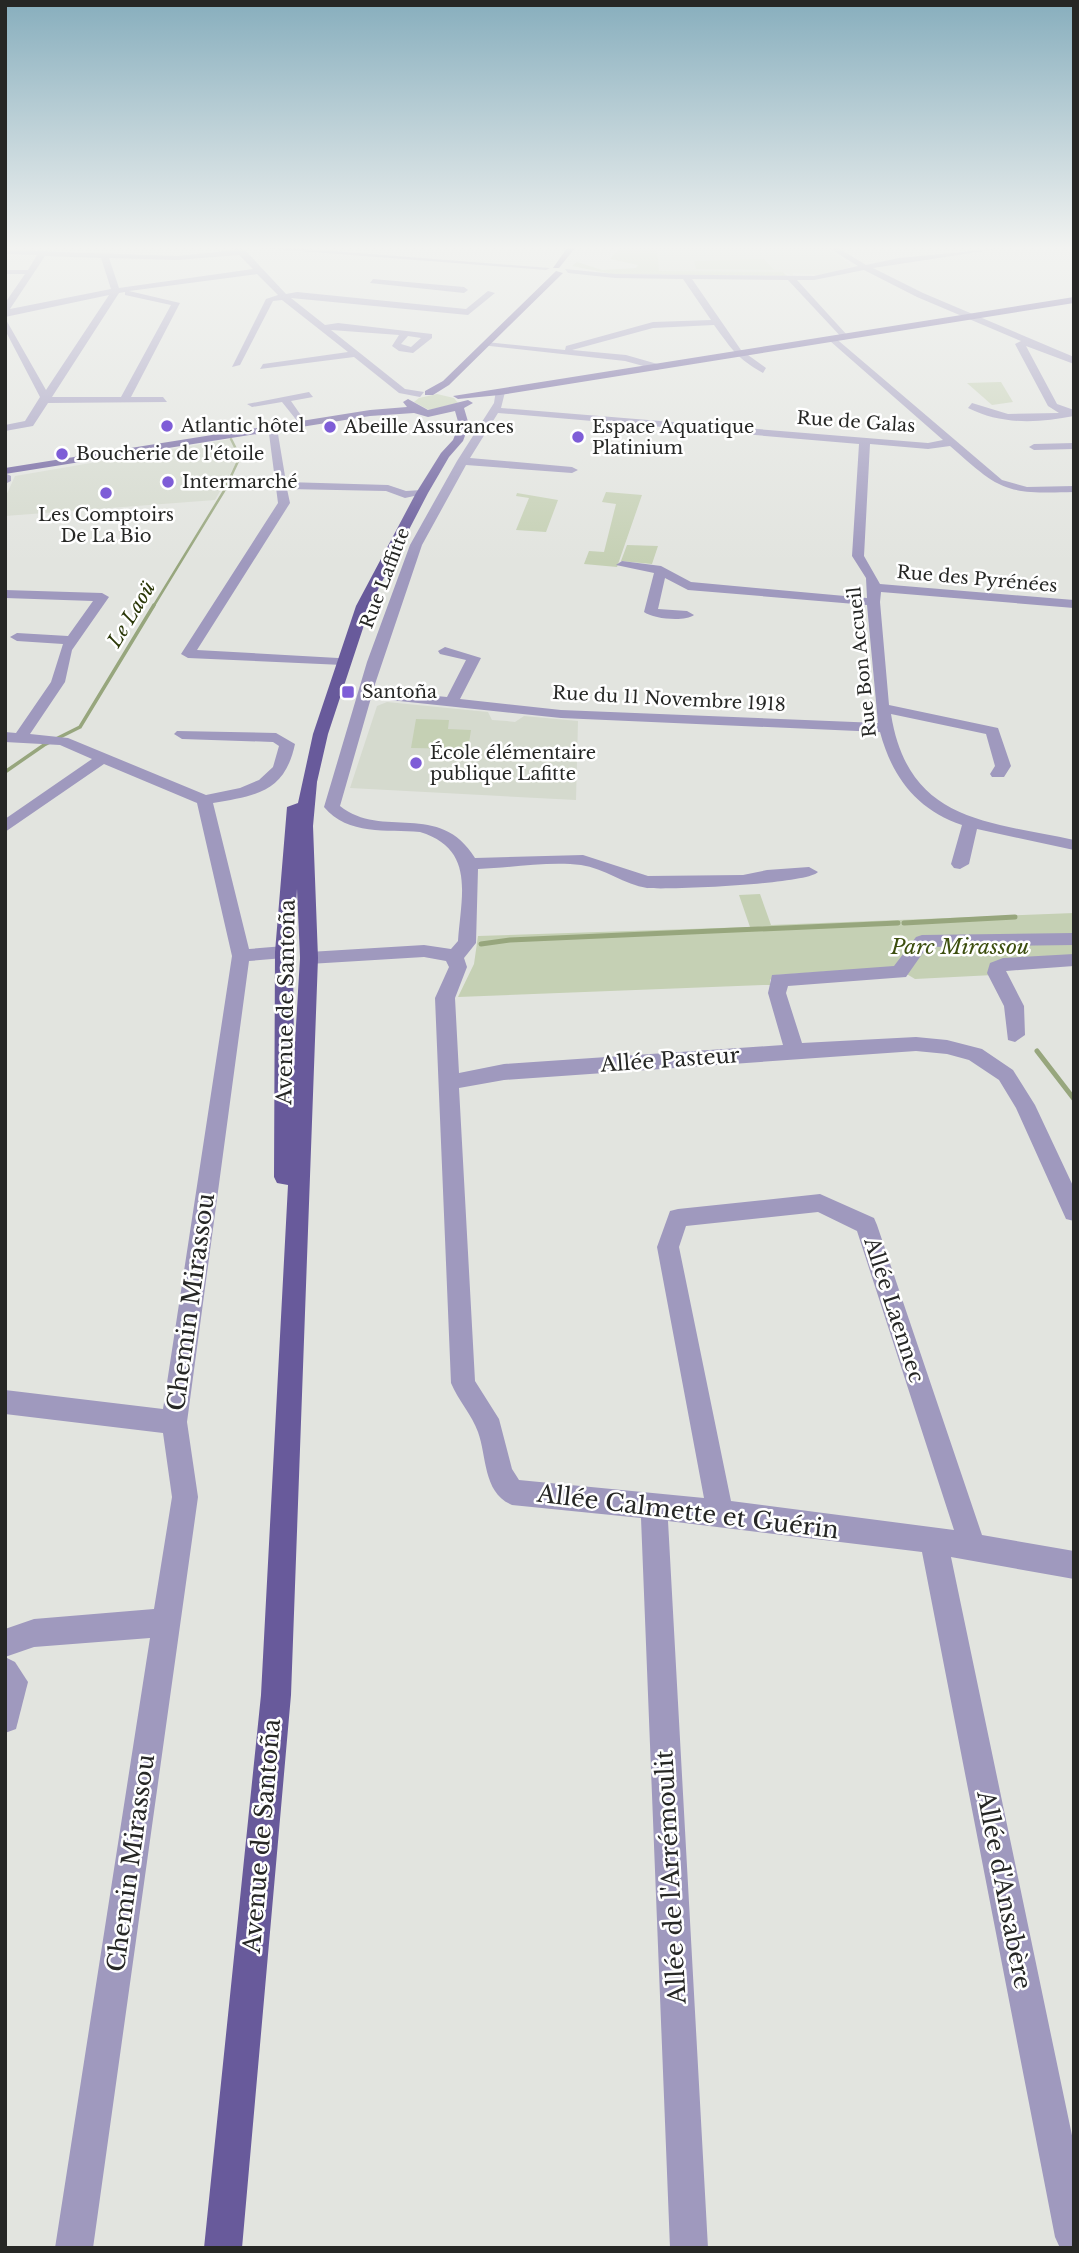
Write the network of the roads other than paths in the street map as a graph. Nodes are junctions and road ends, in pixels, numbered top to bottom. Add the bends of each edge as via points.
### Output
1 (23, 353) edge
2 (74, 353) edge
3 (149, 353) edge
4 (240, 353) joint
5 (477, 353) edge
6 (577, 353) edge
7 (746, 353) edge
8 (856, 353) edge
9 (1025, 353) edge
10 (1057, 353) edge
11 (357, 354) joint
12 (741, 354) junction
13 (1074, 361) edge
14 (251, 364) junction
15 (235, 365) junction
16 (658, 367) junction
17 (263, 368) junction
18 (763, 370) dead end
19 (254, 375) dead end
20 (242, 376) dead end
21 (446, 383) junction
22 (424, 393) junction
23 (500, 393) junction
24 (309, 395) dead end
25 (43, 398) junction
26 (125, 399) junction
27 (285, 399) junction
28 (163, 400) dead end
29 (458, 400) junction
30 (252, 404) dead end
31 (411, 406) junction
32 (972, 406) dead end
33 (494, 410) junction
34 (432, 413) junction
35 (302, 424) junction
36 (5, 428) edge
37 (272, 428) junction
38 (1068, 429) edge
39 (865, 440) junction
40 (953, 442) junction
41 (1034, 447) dead end
42 (445, 455) junction
43 (462, 461) junction
44 (572, 470) dead end
45 (5, 476) edge
46 (282, 485) junction
47 (1074, 489) edge
48 (422, 493) junction
49 (622, 565) dead end
50 (661, 570) junction
51 (657, 584) junction
52 (688, 586) junction
53 (5, 594) edge
54 (369, 594) junction
55 (875, 595) junction
56 (1074, 604) edge
57 (687, 615) dead end
58 (17, 637) dead end
59 (72, 640) junction
60 (445, 651) dead end
61 (338, 662) junction
62 (365, 693) junction
63 (452, 701) junction
64 (884, 708) junction
65 (886, 728) junction
66 (182, 734) dead end
67 (13, 737) edge
68 (101, 759) junction
69 (998, 774) dead end
70 (204, 800) junction
71 (971, 822) junction
72 (5, 827) edge
73 (1074, 845) edge
74 (469, 863) junction
75 (960, 864) dead end
76 (809, 872) dead end
77 (1074, 939) edge
78 (284, 952) junction
79 (241, 956) junction
80 (454, 957) junction
81 (309, 958) junction
82 (1074, 960) edge
83 (1015, 1035) dead end
84 (795, 1051) junction
85 (303, 1076) junction
86 (449, 1082) junction
87 (1074, 1212) edge
88 (5, 1402) edge
89 (174, 1422) junction
90 (286, 1423) junction
91 (654, 1507) junction
92 (720, 1513) junction
93 (934, 1542) junction
94 (973, 1547) junction
95 (1074, 1565) edge
96 (166, 1622) junction
97 (5, 1643) edge
98 (5, 1672) edge
99 (5, 1718) edge
100 (1074, 2237) edge
101 (74, 2248) edge
102 (223, 2248) edge
103 (689, 2248) edge

1 - 25 street
2 - 25 street
3 - 26 street
4 - 14 street
4 - 15 street
5 - 21 main road
6 - 16 street
7 - 12 main road
8 - 40 street
9 - 38 street
10 - 13 street
11 - 17 street
11 - 22 street via 402,391
12 - 16 main road
12 - 18 street
14 - 15 street
14 - 17 street
15 - 20 street via 228,373
16 - 23 main road
17 - 19 street
21 - 22 main road
21 - 29 main road
22 - 29 main road
22 - 31 main road
23 - 29 main road
23 - 33 street, Rue Laffitte
24 - 27 street
25 - 26 street
25 - 36 street via 29,424
26 - 28 street
27 - 30 street
27 - 35 street
29 - 34 main road
29 - 42 main road, Avenue de Santoña via 464,425
31 - 34 main road
31 - 35 main road
32 - 38 street via 997,416
33 - 39 street, Rue de Galas
33 - 43 street, Rue Laffitte
34 - 42 main road, Avenue de Santoña via 449,425
35 - 37 main road
37 - 45 main road
37 - 46 street
38 - 41 street
39 - 40 street, Rue de Galas via 928,446
39 - 55 street, Rue Bon Accueil via 858,556 870,571
40 - 47 street via 998,482 1012,488
42 - 48 main road, Avenue de Santoña
43 - 44 street
43 - 62 street, Rue Laffitte via 416,545
46 - 48 street
46 - 61 street via 284,503 188,654
48 - 54 main road, Avenue de Santoña
49 - 50 street
50 - 51 street
50 - 52 street
51 - 52 street, Rue des Pyrénées
51 - 57 street via 651,612
52 - 55 street, Rue des Pyrénées
53 - 59 street via 107,597
54 - 61 main road, Avenue de Santoña
54 - 81 main road, Avenue de Santoña via 319,737 308,785
55 - 56 street, Rue des Pyrénées
55 - 64 street, Rue Bon Accueil
58 - 59 street
59 - 67 street via 58,681
60 - 63 street via 474,658
61 - 78 main road, Avenue de Santoña via 309,737 298,784
62 - 63 street, Rue du 11 Novembre 1918
62 - 74 street, Rue Laffitte via 332,807 343,819 362,825 439,830
63 - 65 street, Rue du 11 Novembre 1918 via 561,714
64 - 65 street, Rue Bon Accueil
64 - 69 street via 993,732 1003,766
65 - 71 street, Rue Bon Accueil via 894,758 924,799
66 - 70 street via 276,738 287,744 281,769 271,781
67 - 68 street via 55,740
68 - 70 street
68 - 72 street
70 - 79 street, Chemin Mirassou
71 - 73 street, Rue Bon Accueil
71 - 75 street
74 - 76 street via 583,860 647,882 743,881
74 - 80 street via 467,943
77 - 84 street via 922,941 899,972 779,980 777,993
78 - 79 street
78 - 85 main road via 298,953 296,1012
78 - 90 main road, Avenue de Santoña
79 - 89 street, Chemin Mirassou
80 - 81 street via 424,951
80 - 86 street via 458,967 445,998
81 - 85 main road, Avenue de Santoña
82 - 83 street via 997,968 1014,1006
84 - 86 street, Allée Pasteur via 503,1072
84 - 87 street, Allée Pasteur via 916,1044 975,1054 1006,1075 1025,1105
85 - 90 main road, Avenue de Santoña
86 - 91 street, Allée Calmette et Guérin via 463,1383 490,1428 500,1474 512,1492
88 - 89 street
89 - 96 street, Chemin Mirassou via 185,1497
90 - 102 main road, Avenue de Santoña via 276,1695
91 - 92 street, Allée Calmette et Guérin
91 - 103 street, Allée de l'Arrémoulit
92 - 93 street, Allée Calmette et Guérin
92 - 94 street, Allée Laennec via 668,1247 678,1218 820,1203 866,1226
93 - 94 street, Allée Calmette et Guérin
93 - 100 street, Allée d'Ansabère
94 - 95 street, Allée Calmette et Guérin
96 - 97 street via 34,1633
96 - 101 street, Chemin Mirassou
98 - 99 street via 13,1682

